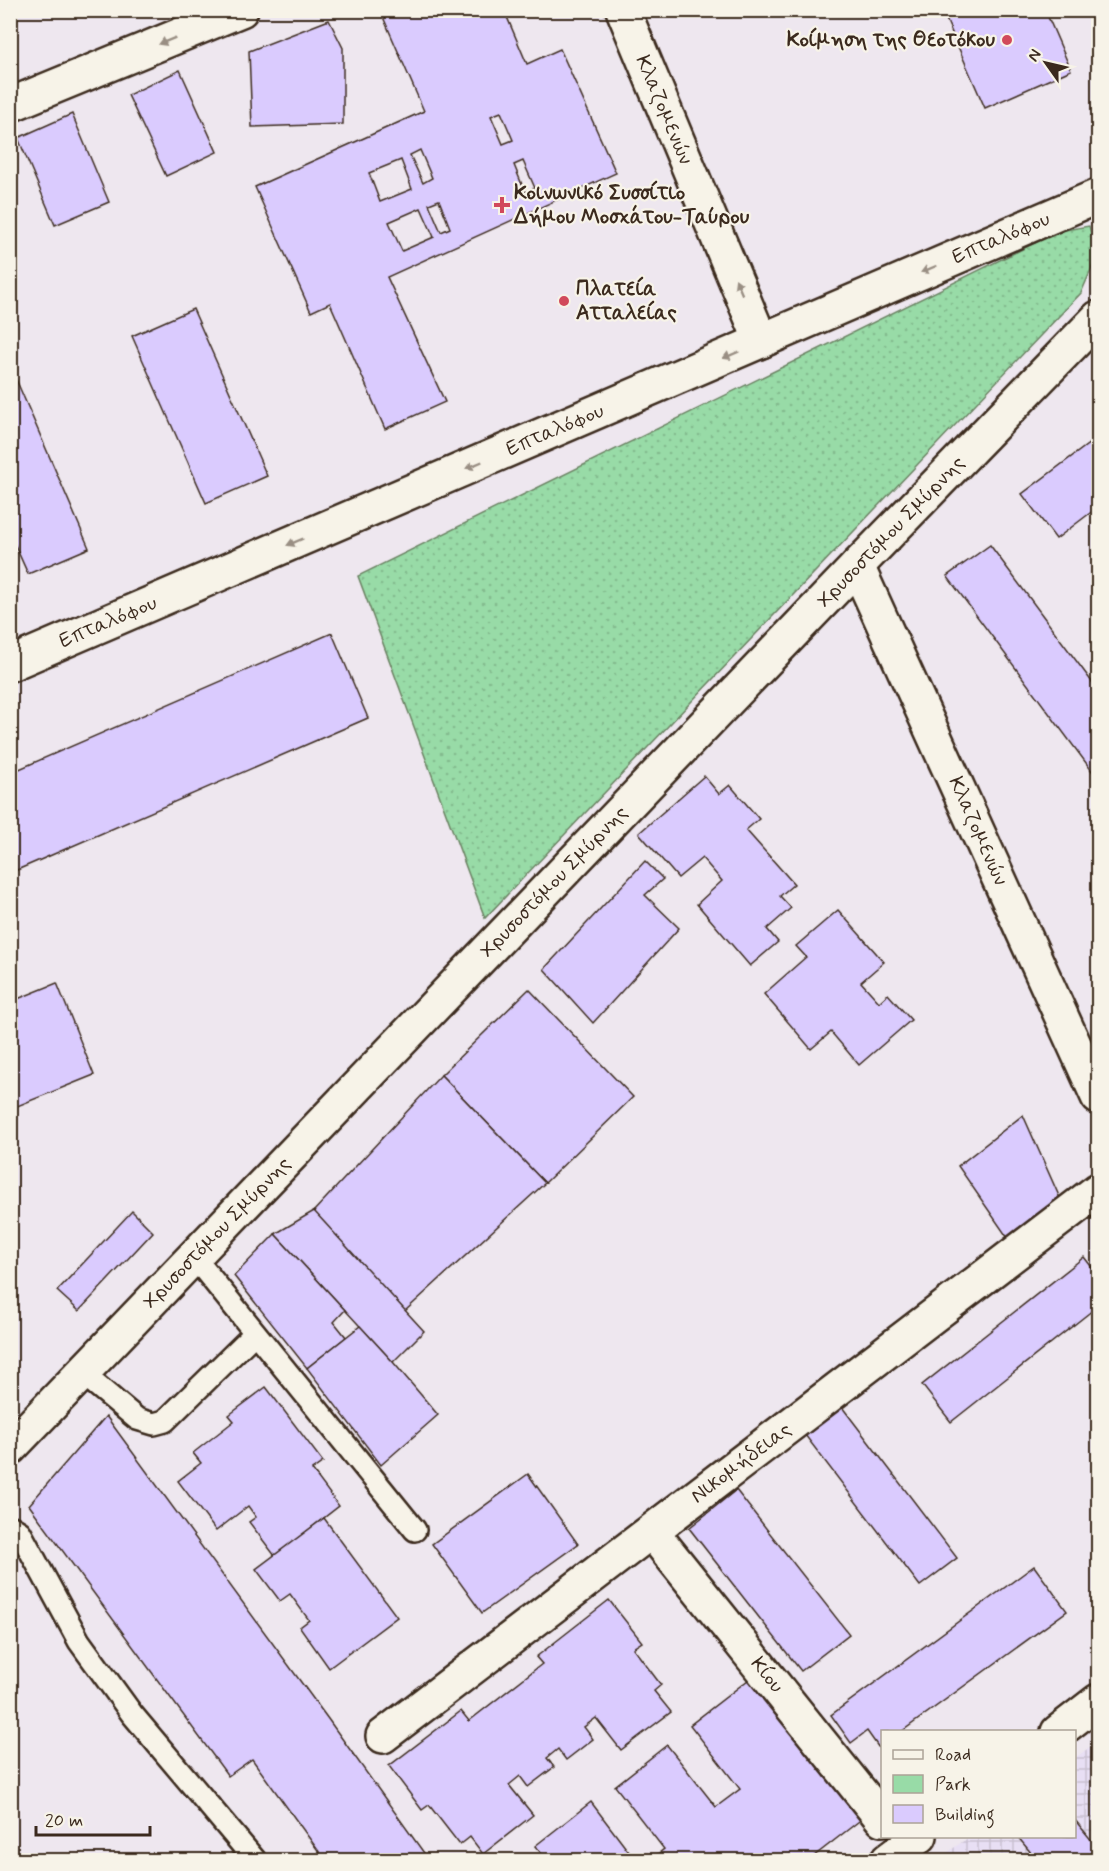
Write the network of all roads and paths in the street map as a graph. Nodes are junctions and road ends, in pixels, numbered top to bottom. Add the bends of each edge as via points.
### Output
1 (241, 10) edge
2 (623, 10) edge
3 (202, 18) edge
4 (10, 105) edge
5 (1098, 196) edge
6 (1098, 318) edge
7 (761, 341) junction
8 (857, 566) junction
9 (10, 664) edge
10 (1098, 1096) edge
11 (1098, 1190) edge
12 (194, 1257) junction
13 (255, 1333) junction
14 (82, 1373) junction
15 (10, 1448) edge
16 (10, 1526) edge
17 (415, 1530) dead end
18 (652, 1532) junction
19 (1098, 1701) edge
20 (1059, 1730) edge
21 (383, 1736) dead end
22 (881, 1818) edge
23 (255, 1860) edge

1 - 3 street
7 -> 2 street, Κλαζομενών
3 -> 4 street
5 -> 7 street, Επταλόφου
6 - 8 street, Χρυσοστόμου Σμύρνης
7 -> 9 street, Επταλόφου
8 - 10 street, Κλαζομενών
8 - 12 street, Χρυσοστόμου Σμύρνης
11 - 18 street, Νικομήδειας
12 - 13 lane
12 - 14 street, Χρυσοστόμου Σμύρνης
13 - 14 lane via 165,1421 154,1424 137,1419
13 - 17 lane
14 - 15 street, Χρυσοστόμου Σμύρνης
16 - 23 lane via 20,1532 79,1641 132,1714
18 - 21 street, Νικομήδειας
18 - 22 street, Κίου
19 - 20 street

